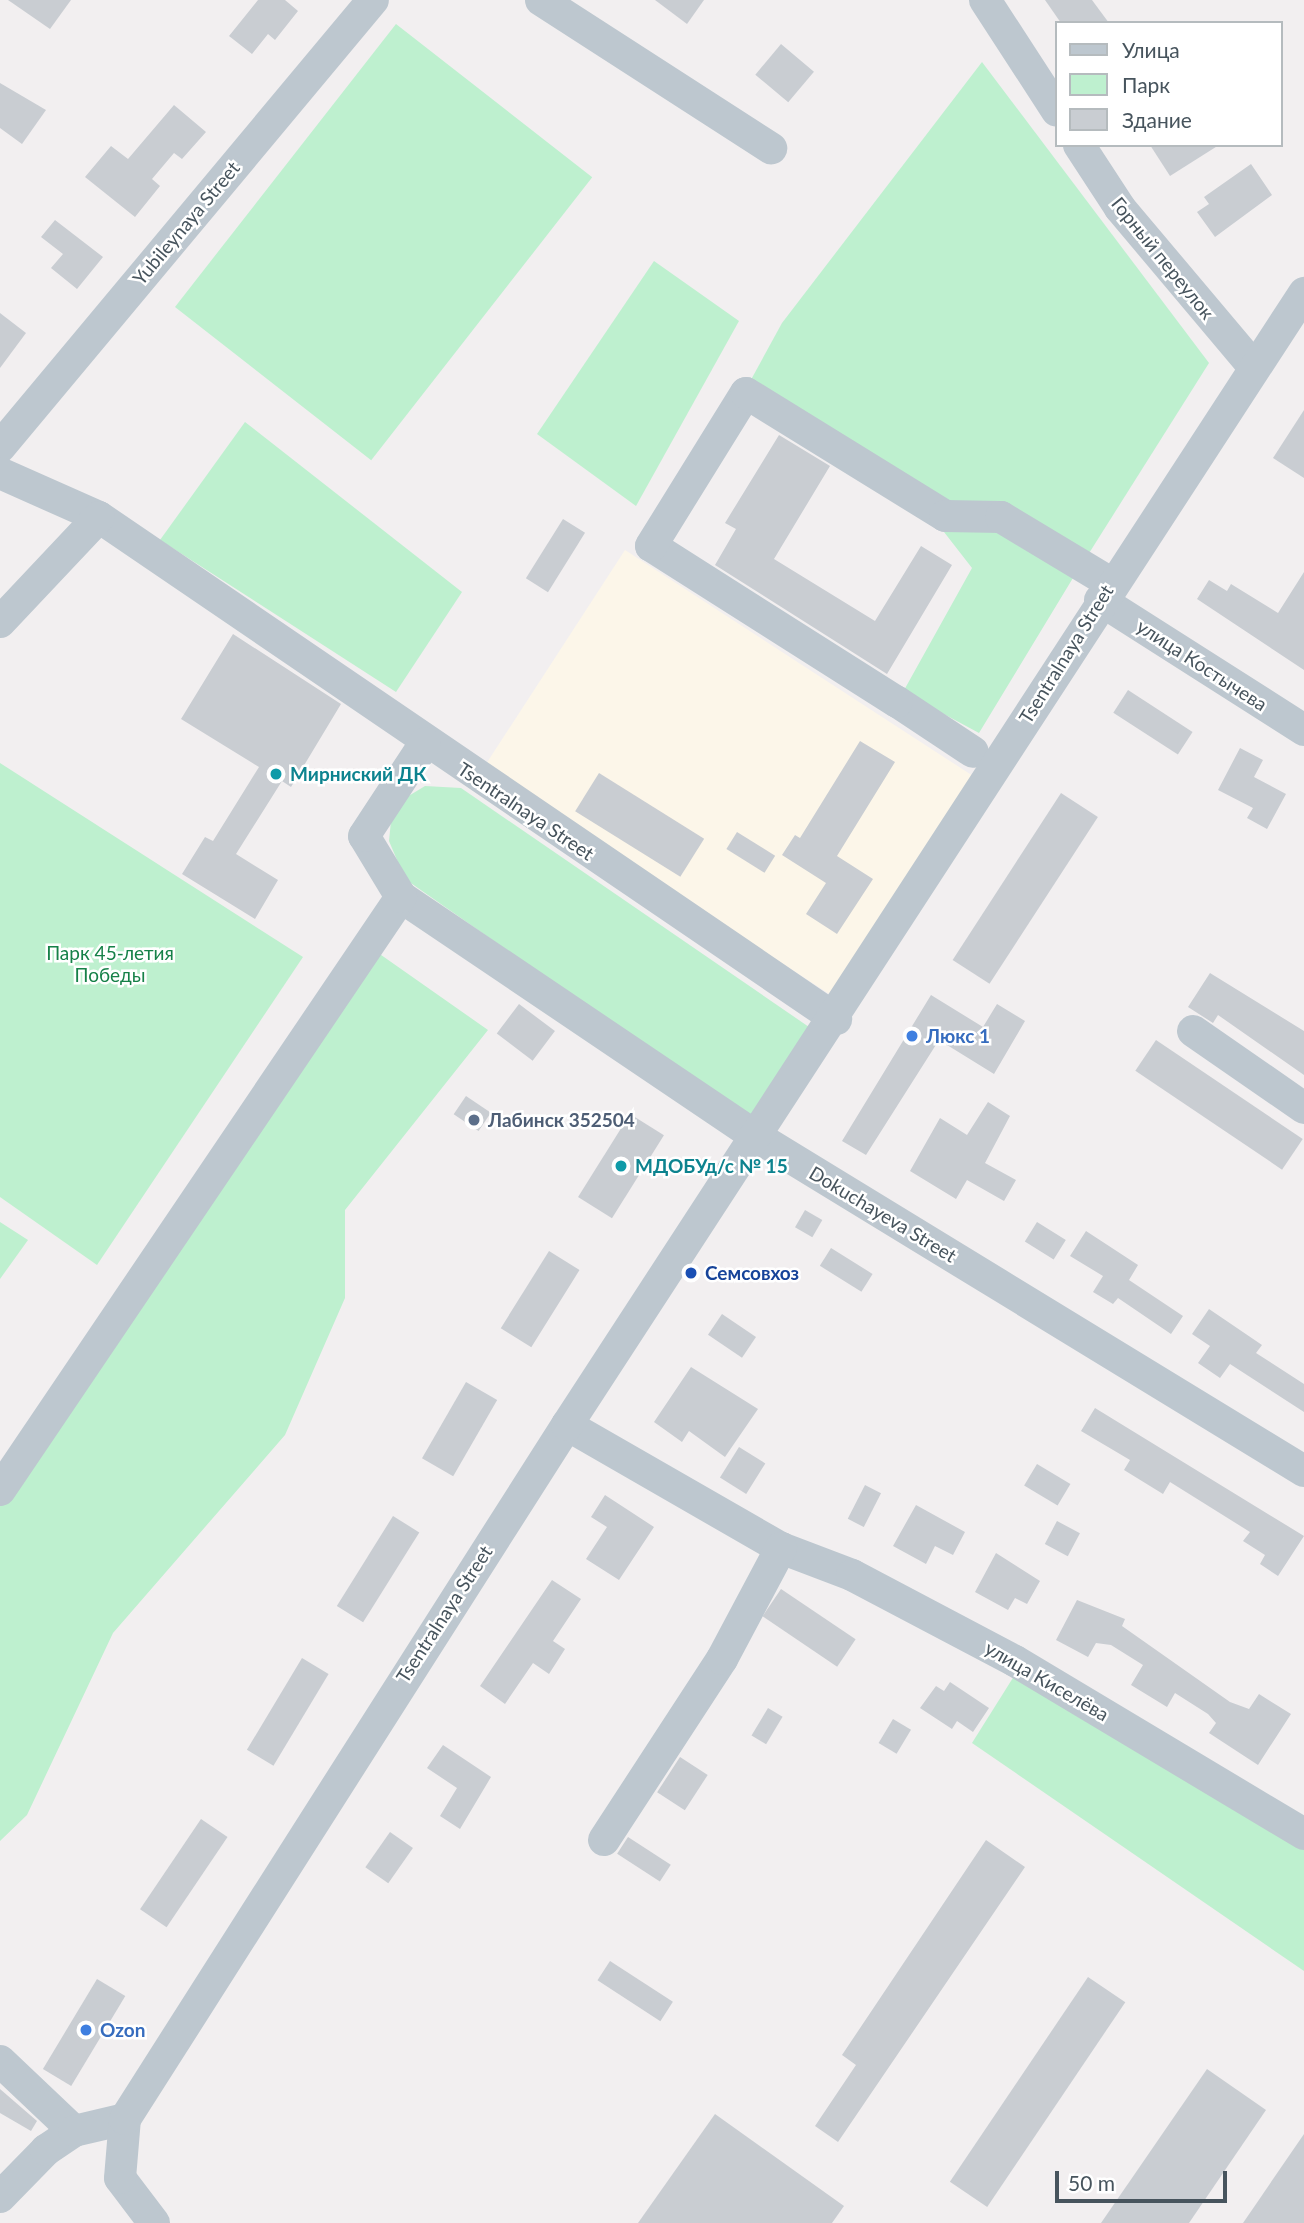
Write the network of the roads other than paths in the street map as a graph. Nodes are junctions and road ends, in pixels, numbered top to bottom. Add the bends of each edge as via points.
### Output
1 (373, 0) edge
2 (541, 0) edge
3 (985, 0) edge
4 (1056, 109) edge
5 (1080, 147) edge
6 (771, 148) dead end
7 (1304, 293) edge
8 (1253, 366) junction
9 (0, 447) edge
10 (0, 473) edge
11 (99, 517) junction
12 (1105, 592) junction
13 (0, 622) edge
14 (1304, 730) edge
15 (425, 743) junction
16 (972, 752) dead end
17 (401, 897) junction
18 (836, 1019) junction
19 (1193, 1031) dead end
20 (1304, 1108) edge
21 (757, 1137) junction
22 (567, 1424) junction
23 (1304, 1471) edge
24 (0, 1490) edge
25 (780, 1548) junction
26 (1304, 1834) edge
27 (604, 1840) dead end
28 (0, 2061) edge
29 (125, 2119) junction
30 (74, 2131) junction
31 (0, 2197) edge
32 (154, 2223) edge

1 - 9 street, Yubileynaya Street
2 - 6 street
3 - 4 street
5 - 8 street, Горный переулок via 1119,208
7 - 8 street, Tsentralnaya Street
8 - 12 street, Tsentralnaya Street
10 - 11 street, Tsentralnaya Street
11 - 13 street
11 - 15 street, Tsentralnaya Street
12 - 14 street, улица Костычева
12 - 16 street, улица Костычева via 1001,517 945,516 746,393 651,546
12 - 18 street, Tsentralnaya Street
15 - 17 street via 364,836
15 - 18 street, Tsentralnaya Street
17 - 21 street, Dokuchayeva Street
17 - 24 street
18 - 21 street, Tsentralnaya Street
19 - 20 street
21 - 22 street, Tsentralnaya Street
21 - 23 street, Dokuchayeva Street
22 - 25 street, улица Киселёва
22 - 29 street, Tsentralnaya Street
25 - 26 street, улица Киселёва via 852,1575 1015,1661
25 - 27 street via 722,1659
28 - 30 street
29 - 30 street
29 - 32 street, Tsentralnaya Street via 120,2178
30 - 31 street via 46,2150

